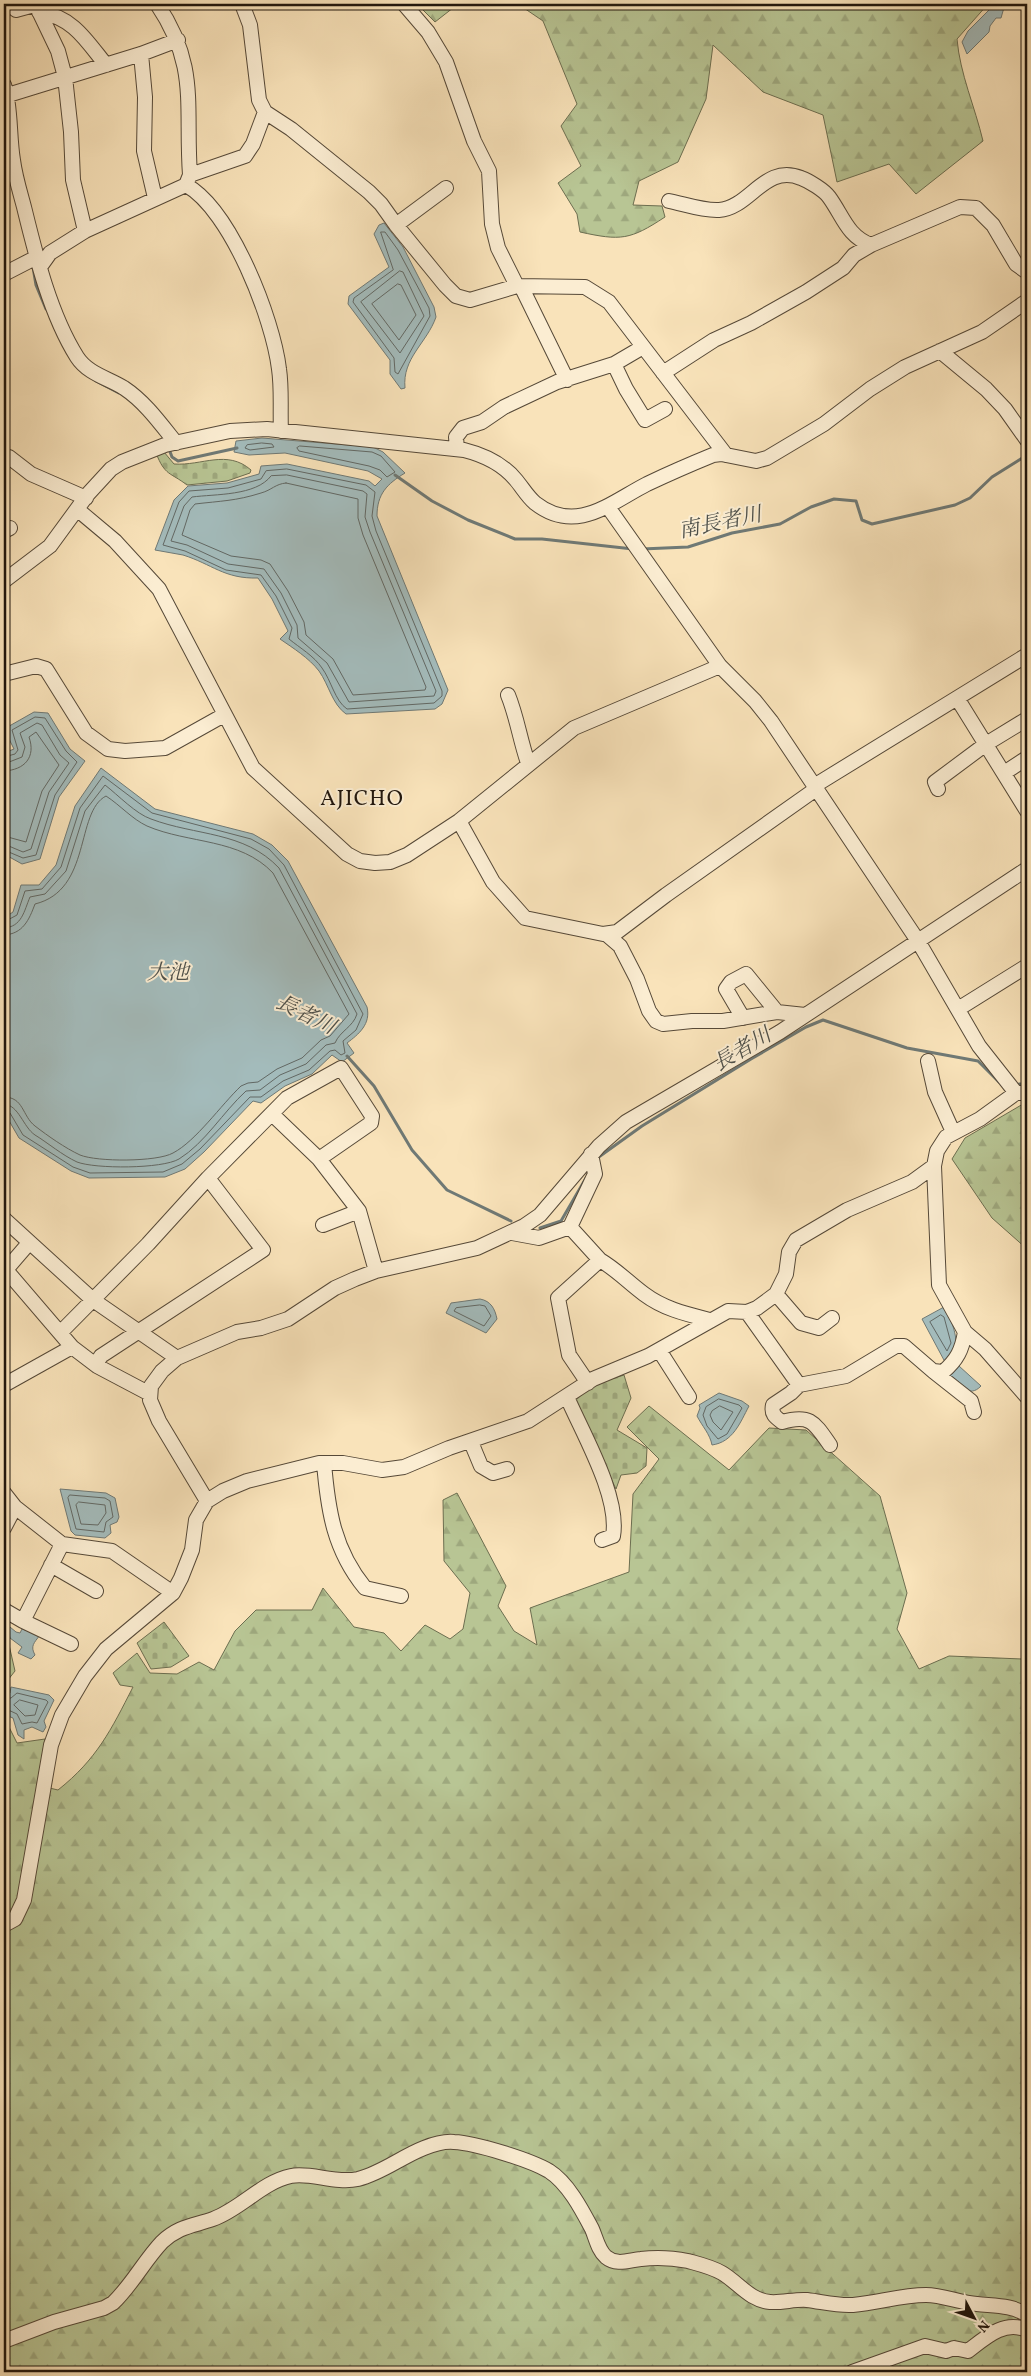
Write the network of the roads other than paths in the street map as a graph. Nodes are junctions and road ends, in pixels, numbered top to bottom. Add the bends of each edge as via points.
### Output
1 (9, 4) edge
2 (157, 4) edge
3 (242, 4) edge
4 (404, 4) edge
5 (38, 7) edge
6 (178, 40) junction
7 (141, 54) junction
8 (106, 65) junction
9 (65, 78) junction
10 (6, 90) edge
11 (265, 112) junction
12 (188, 180) junction
13 (446, 188) dead end
14 (155, 198) junction
15 (669, 201) dead end
16 (396, 225) junction
17 (85, 231) junction
18 (871, 245) junction
19 (38, 262) junction
20 (1027, 272) edge
21 (4, 274) edge
22 (519, 286) junction
23 (1027, 301) edge
24 (643, 346) junction
25 (940, 351) junction
26 (614, 364) junction
27 (663, 373) junction
28 (566, 380) junction
29 (665, 409) dead end
30 (280, 431) junction
31 (1027, 440) edge
32 (176, 443) junction
33 (457, 449) junction
34 (726, 455) junction
35 (4, 456) edge
36 (86, 498) junction
37 (608, 507) junction
38 (78, 510) junction
39 (4, 581) edge
40 (1027, 655) edge
41 (720, 666) junction
42 (4, 674) edge
43 (508, 694) dead end
44 (957, 698) junction
45 (224, 715) junction
46 (1027, 719) edge
47 (986, 744) junction
48 (1027, 758) edge
49 (528, 763) junction
50 (1004, 773) junction
51 (815, 787) junction
52 (938, 788) dead end
53 (1027, 811) edge
54 (459, 821) junction
55 (1027, 869) edge
56 (606, 934) junction
57 (918, 941) junction
58 (1027, 966) edge
59 (958, 1009) junction
60 (777, 1012) junction
61 (805, 1015) junction
62 (743, 1018) junction
63 (928, 1061) dead end
64 (1022, 1093) edge
65 (272, 1114) junction
66 (954, 1132) junction
67 (594, 1157) junction
68 (319, 1159) junction
69 (934, 1166) junction
70 (208, 1178) junction
71 (359, 1211) junction
72 (4, 1219) edge
73 (324, 1225) dead end
74 (570, 1227) junction
75 (512, 1233) junction
76 (29, 1243) junction
77 (600, 1260) junction
78 (5, 1271) edge
79 (376, 1271) junction
80 (776, 1294) junction
81 (93, 1300) junction
82 (747, 1312) junction
83 (832, 1318) dead end
84 (710, 1320) junction
85 (140, 1331) junction
86 (61, 1332) junction
87 (965, 1332) junction
88 (72, 1347) junction
89 (659, 1350) junction
90 (178, 1358) junction
91 (96, 1364) junction
92 (933, 1372) junction
93 (588, 1383) junction
94 (4, 1385) edge
95 (799, 1385) junction
96 (150, 1394) junction
97 (567, 1397) junction
98 (690, 1397) dead end
99 (1027, 1397) edge
100 (974, 1412) dead end
101 (471, 1442) junction
102 (830, 1445) dead end
103 (324, 1463) junction
104 (507, 1469) dead end
105 (4, 1493) edge
106 (207, 1501) junction
107 (15, 1507) junction
108 (4, 1528) edge
109 (602, 1540) dead end
110 (62, 1544) junction
111 (51, 1566) junction
112 (96, 1591) dead end
113 (173, 1593) junction
114 (402, 1596) dead end
115 (4, 1610) edge
116 (23, 1621) junction
117 (71, 1644) dead end
118 (4, 1925) edge
119 (1027, 2315) edge
120 (1027, 2330) edge
121 (4, 2341) edge
122 (852, 2372) edge

1 - 5 street via 16,10
2 - 6 street
3 - 11 street via 250,25 259,100
4 - 22 street via 428,32 446,62 474,141 489,171 492,224 498,248
5 - 8 street via 78,30
5 - 9 street via 58,51
6 - 7 street
6 - 12 street via 188,76
7 - 8 street
7 - 14 street via 145,97 144,151
8 - 9 street
9 - 10 street
9 - 17 street via 72,132 72,180
10 - 19 street via 13,161
11 - 12 street via 245,156
11 - 16 street via 369,192
12 - 14 street
12 - 30 street via 223,222 270,322 279,370
13 - 16 street
14 - 17 street
15 - 18 street via 720,210 783,174 801,178 828,196 848,229 859,241
16 - 22 street via 456,296 470,300
17 - 19 street
18 - 20 street via 960,207 976,208 993,225 1016,264
18 - 27 street via 806,292 714,340
19 - 21 street
19 - 32 street via 64,332 78,359 93,373 124,388 147,407
22 - 24 street via 586,287 609,302
22 - 28 street
23 - 25 street via 982,332
24 - 26 street
24 - 27 street
25 - 31 street via 986,389
25 - 34 street via 905,366 824,424 767,458 756,461
26 - 28 street
26 - 29 street via 645,420
27 - 34 street
28 - 33 street via 504,407 482,422 463,428 456,437
30 - 32 street via 230,431
30 - 33 street
32 - 36 street via 111,468
33 - 37 street via 477,453 499,464 536,503 556,514 568,517
34 - 37 street via 713,455 656,480
35 - 36 street via 30,474
36 - 38 street
37 - 41 street
38 - 39 street via 50,546
38 - 45 street via 114,540 159,589
40 - 44 street
41 - 49 street via 574,728
41 - 51 street via 771,721
42 - 45 street via 36,666 46,668 86,733 108,749 165,748
43 - 49 street via 518,719
44 - 47 street
44 - 51 street
45 - 54 street via 253,768 347,854 360,861 383,863 407,855
46 - 47 street
47 - 50 street
47 - 52 street via 935,782
48 - 50 street
49 - 54 street
50 - 53 street
51 - 56 street via 617,932
51 - 57 street
54 - 56 street via 494,882 525,918
55 - 57 street
56 - 62 street via 620,946 656,1021 663,1024
57 - 59 street
57 - 61 street
58 - 59 street
59 - 64 street via 979,1046
60 - 61 street
60 - 62 street
60 - 62 street via 746,974 731,982 726,989
61 - 67 street via 626,1122
63 - 66 street via 935,1092
64 - 66 street
65 - 68 street
65 - 68 street via 288,1098 341,1068 372,1116 371,1123
65 - 70 street
66 - 69 street via 946,1137 937,1151
67 - 74 street via 595,1174
67 - 75 street via 540,1215
68 - 71 street
69 - 80 street via 912,1182 847,1210 796,1240
69 - 87 street via 939,1285
70 - 81 street
70 - 85 street via 263,1250
71 - 73 street
71 - 79 street
72 - 76 street
74 - 75 street via 539,1238
74 - 77 street
75 - 79 street via 477,1248
76 - 78 street
76 - 81 street
77 - 84 street via 644,1294 673,1311
77 - 93 street via 558,1298 569,1355
78 - 86 street
79 - 90 street via 336,1288 288,1319 237,1332
80 - 82 street
80 - 83 street via 801,1323 820,1328
81 - 85 street
81 - 86 street
82 - 84 street via 728,1311
82 - 95 street
84 - 89 street
85 - 90 street
85 - 91 street via 101,1356
86 - 88 street
87 - 92 street via 962,1350 953,1364 943,1372
87 - 99 street via 985,1349
88 - 91 street
88 - 94 street
89 - 93 street
89 - 98 street
90 - 96 street via 162,1371 151,1386
91 - 96 street
92 - 95 street via 904,1346 896,1346 846,1376
92 - 100 street via 971,1401
93 - 97 street
95 - 102 street via 773,1405 774,1416 782,1422 799,1417 809,1420
96 - 106 street via 158,1421
97 - 101 street via 528,1421
97 - 109 street via 608,1486 615,1524 613,1536
101 - 103 street via 404,1467 382,1470
101 - 104 street via 481,1466 493,1473
103 - 106 street via 247,1481 223,1490
103 - 114 street via 327,1505 349,1569 365,1588
105 - 107 street
106 - 113 street via 196,1520 192,1550
107 - 108 street
107 - 110 street
110 - 111 street
110 - 113 street via 112,1550
111 - 112 street
111 - 116 street
113 - 118 street via 106,1649 84,1676 62,1715 51,1745 24,1900 15,1919
115 - 116 street
116 - 117 street
119 - 121 street via 1010,2307 930,2295 838,2306 798,2300 770,2302 748,2294 713,2268 687,2261 667,2258 624,2263 614,2261 599,2248 579,2205 548,2171 509,2156 455,2142 439,2142 385,2169 356,2179 298,2175 278,2180 226,2213 183,2227 169,2237 113,2303
120 - 122 street via 1008,2326 968,2351 954,2348 946,2351 925,2346

